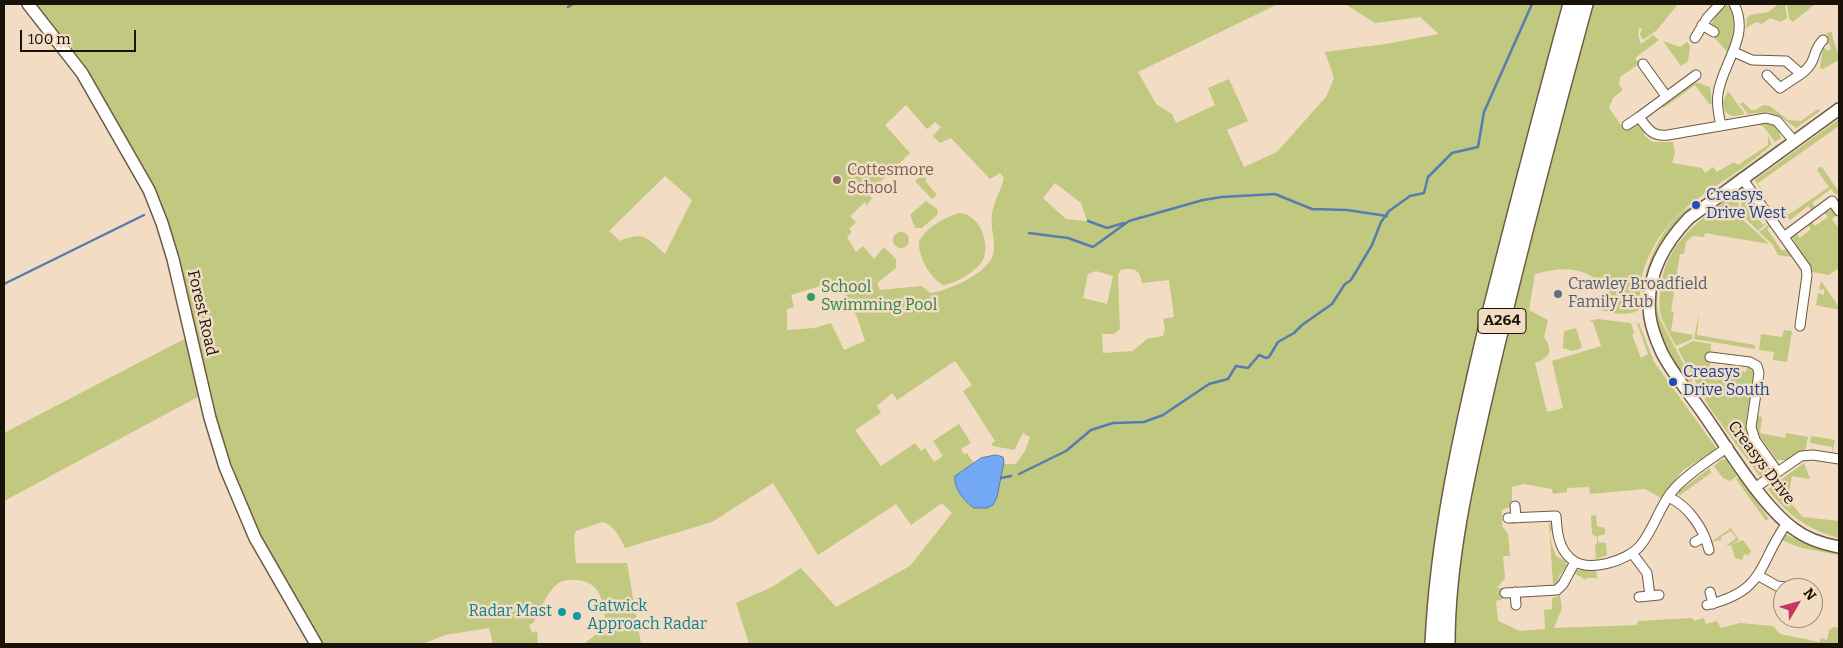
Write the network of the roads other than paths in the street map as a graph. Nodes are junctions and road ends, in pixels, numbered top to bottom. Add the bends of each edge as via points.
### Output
1 (28, 4) edge
2 (1571, 4) edge
3 (1585, 4) edge
4 (1720, 4) edge
5 (1734, 4) edge
6 (1702, 25) junction
7 (1714, 32) dead end
8 (1695, 38) dead end
9 (1824, 40) dead end
10 (1734, 52) junction
11 (1643, 64) dead end
12 (1767, 74) dead end
13 (1801, 74) junction
14 (1696, 75) dead end
15 (1666, 96) junction
16 (1839, 108) edge
17 (1639, 116) junction
18 (1627, 125) dead end
19 (1721, 126) junction
20 (1794, 141) junction
21 (1742, 178) junction
22 (1839, 211) edge
23 (1784, 236) junction
24 (1800, 326) dead end
25 (1710, 356) dead end
26 (1728, 447) junction
27 (1839, 459) edge
28 (1777, 471) junction
29 (1756, 487) junction
30 (1668, 497) junction
31 (1515, 506) dead end
32 (1556, 506) dead end
33 (1556, 516) junction
34 (1786, 523) junction
35 (1704, 536) junction
36 (1695, 542) dead end
37 (1839, 547) edge
38 (1708, 550) dead end
39 (1632, 553) junction
40 (1575, 562) junction
41 (1759, 576) junction
42 (1773, 584) edge
43 (1516, 592) junction
44 (1710, 592) dead end
45 (1505, 593) dead end
46 (1640, 597) dead end
47 (1516, 605) dead end
48 (316, 644) edge
49 (1432, 644) edge
50 (1447, 644) edge

1 - 48 street, Forest Road via 82,73 149,190 172,259 220,454 255,538
2 - 49 highway, A264 via 1503,261 1458,451 1439,561
3 - 50 highway, A264 via 1473,447 1456,539
4 - 6 street
5 - 10 street via 1740,25
6 - 7 street
6 - 8 street
9 - 13 street via 1817,48 1813,63
10 - 13 street via 1752,60 1786,61
10 - 19 street via 1718,96
11 - 15 street
12 - 13 street via 1780,88
14 - 15 street
15 - 17 street
16 - 20 street, Creasys Drive
17 - 18 street
17 - 19 street via 1650,132 1658,136
19 - 20 street via 1770,119 1782,126
20 - 21 street, Creasys Drive
21 - 23 street
21 - 26 street, Creasys Drive via 1694,213 1672,237 1656,266 1649,298 1652,327 1662,354
22 - 23 street via 1832,202
23 - 24 street via 1807,271
25 - 28 street via 1757,366 1759,373 1750,427 1755,440
26 - 29 street, Creasys Drive
26 - 30 street via 1679,484
27 - 28 street via 1806,455
28 - 29 street
29 - 34 street, Creasys Drive
30 - 35 street via 1682,505
30 - 39 street via 1644,541
31 - 33 street via 1512,518
32 - 33 street
33 - 40 street via 1560,543
34 - 37 street, Creasys Drive via 1815,541
34 - 41 street via 1773,542
35 - 36 street
35 - 38 street
39 - 40 street via 1608,563
39 - 46 street via 1647,573 1654,596
40 - 43 street via 1556,590
41 - 42 street
41 - 44 street via 1737,595 1710,604
43 - 45 street
43 - 47 street

